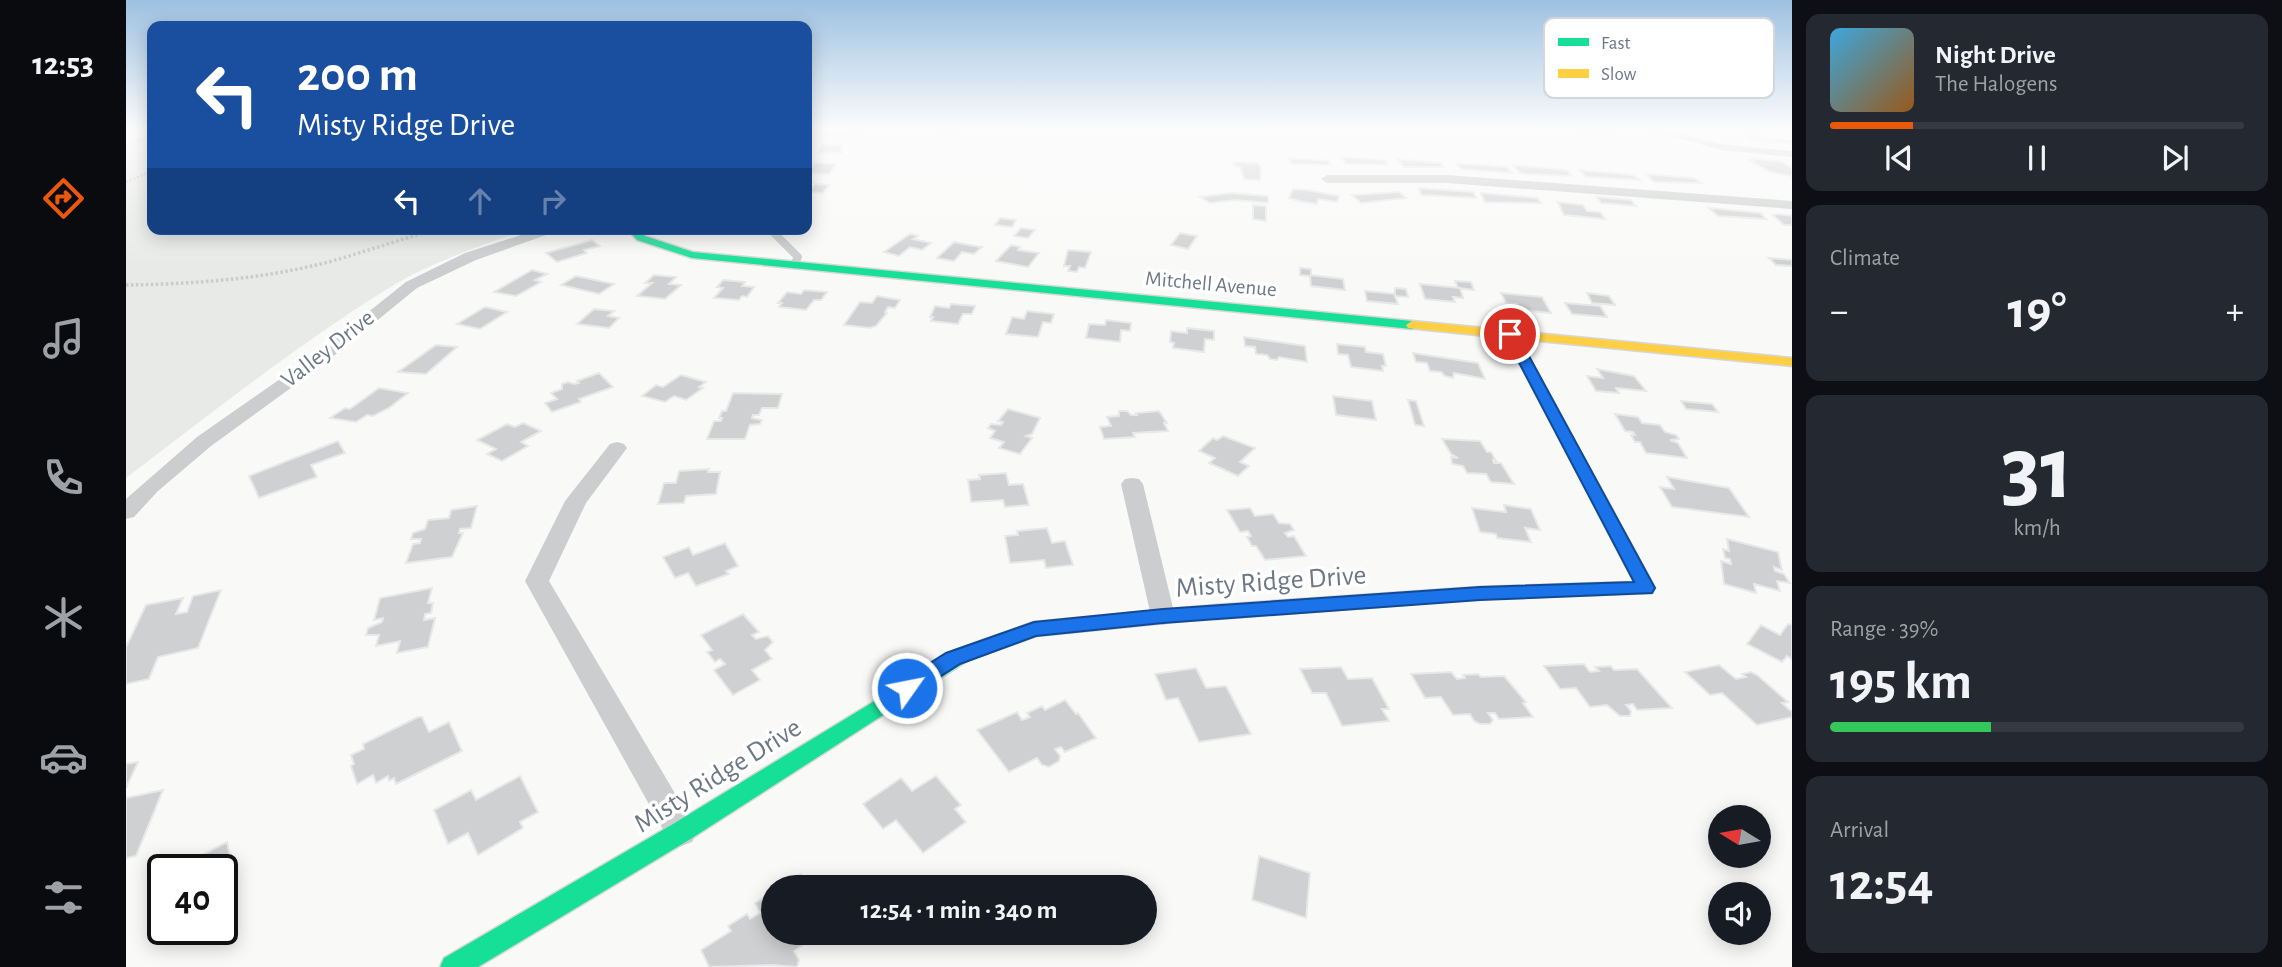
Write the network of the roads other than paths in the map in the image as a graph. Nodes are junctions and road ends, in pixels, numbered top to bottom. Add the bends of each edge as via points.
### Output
1 (1327, 179) dead end
2 (1792, 205) edge
3 (534, 235) edge
4 (638, 235) edge
5 (776, 235) edge
6 (793, 265) junction
7 (1510, 334) junction
8 (1792, 362) edge
9 (617, 448) dead end
10 (1132, 484) dead end
11 (126, 512) edge
12 (1163, 616) junction
13 (681, 832) junction
14 (453, 967) edge

1 - 2 street via 1447,179
3 - 11 street, Valley Drive via 462,259 419,280 205,440
4 - 6 street, Mitchell Avenue via 691,255
5 - 6 lane via 798,257
6 - 7 street, Mitchell Avenue
7 - 8 street, Mitchell Avenue
7 - 12 street, Misty Ridge Drive via 1646,588 1480,593
9 - 13 street via 576,500 537,581
10 - 12 street
12 - 13 street, Misty Ridge Drive via 1034,629 953,659
13 - 14 street, Misty Ridge Drive

